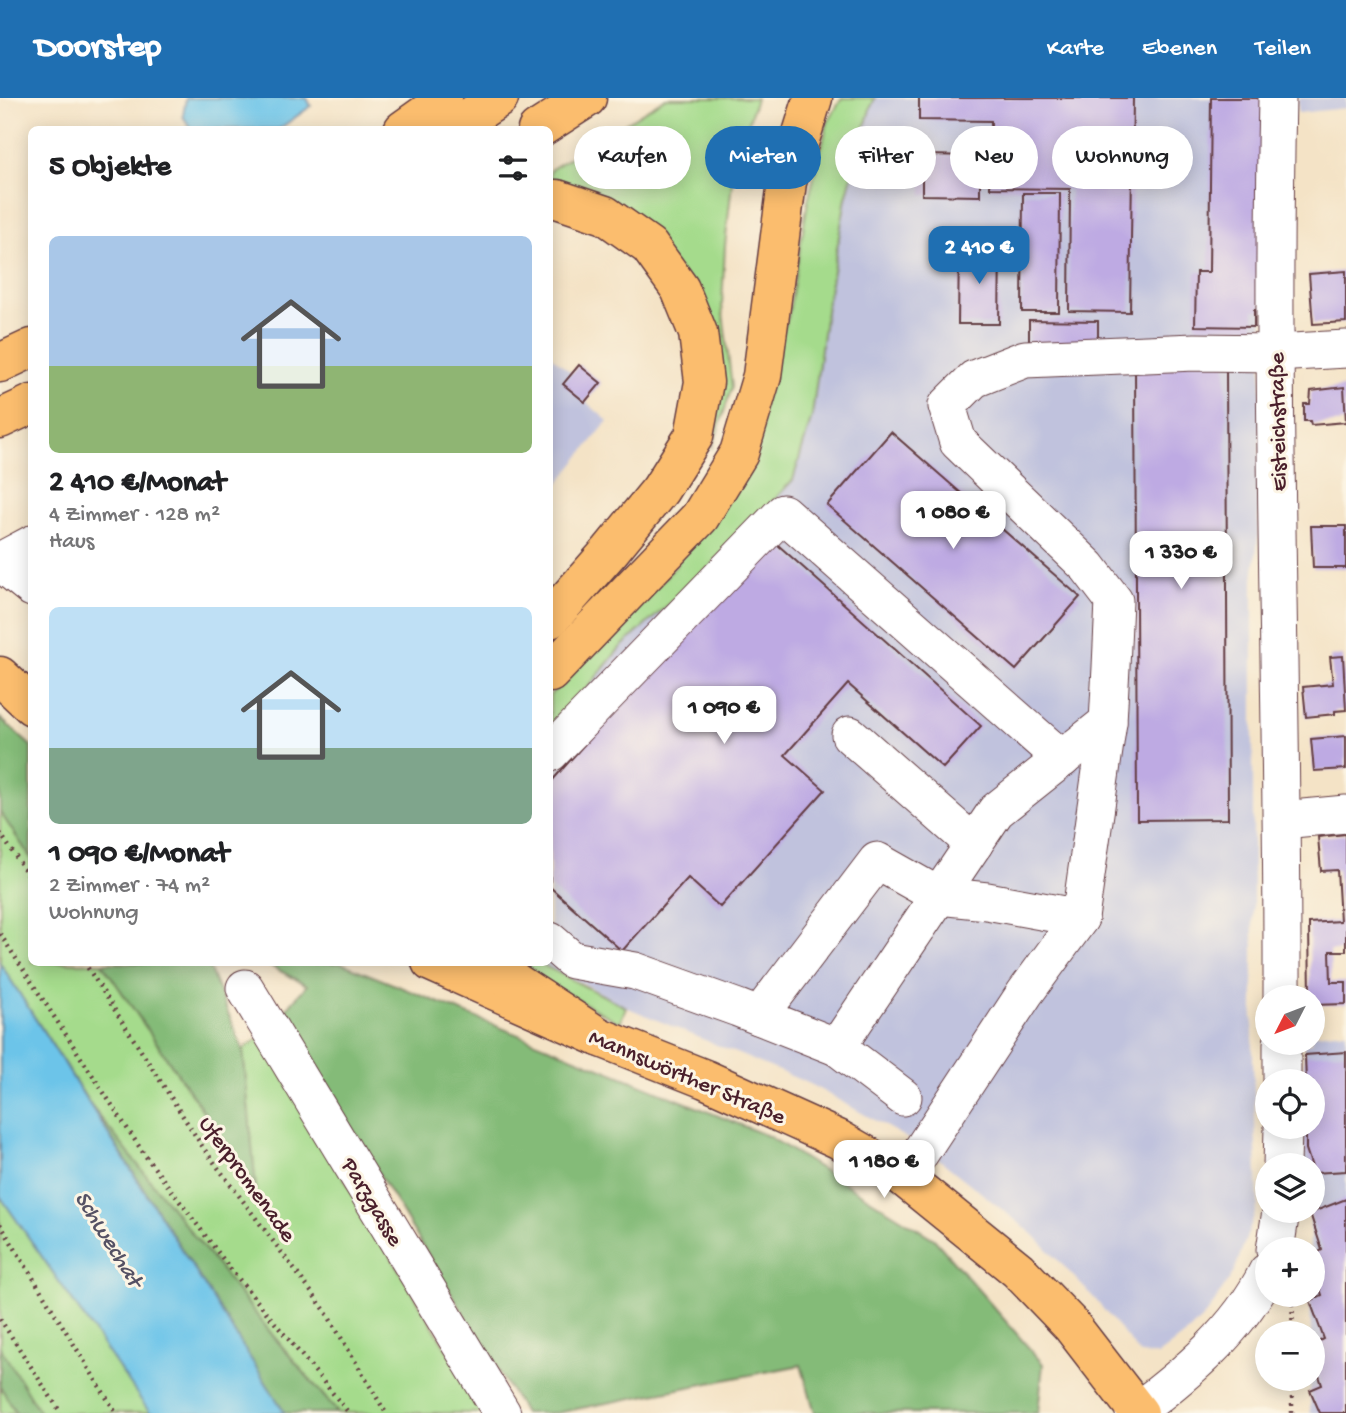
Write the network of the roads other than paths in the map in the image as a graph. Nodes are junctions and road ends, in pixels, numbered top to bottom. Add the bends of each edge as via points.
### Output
1 (443, 98) edge
2 (499, 98) edge
3 (587, 98) edge
4 (813, 98) edge
5 (1277, 98) edge
6 (409, 126) edge
7 (456, 126) edge
8 (543, 126) edge
9 (553, 199) edge
10 (1346, 349) edge
11 (28, 350) edge
12 (1275, 353) junction
13 (0, 363) edge
14 (28, 406) edge
15 (0, 419) edge
16 (28, 546) edge
17 (0, 562) edge
18 (28, 585) edge
19 (553, 616) edge
20 (553, 670) edge
21 (0, 676) edge
22 (28, 702) edge
23 (1108, 722) junction
24 (850, 734) dead end
25 (553, 750) edge
26 (1062, 759) junction
27 (1346, 814) edge
28 (1282, 820) junction
29 (974, 844) junction
30 (939, 896) junction
31 (1080, 918) junction
32 (553, 944) edge
33 (441, 966) edge
34 (490, 966) edge
35 (1282, 985) edge
36 (245, 988) dead end
37 (759, 1016) junction
38 (599, 1037) junction
39 (837, 1047) junction
40 (903, 1097) dead end
41 (902, 1176) junction
42 (1255, 1293) edge
43 (1137, 1412) edge
44 (502, 1413) edge

1 - 6 main road
2 - 7 main road
3 - 8 main road
4 - 20 main road via 787,182 762,376 739,453 700,517
5 - 12 street, Eisteichstraße
9 - 19 main road via 605,215 649,246 680,289 698,333 704,382 694,436 660,489
10 - 12 street
11 - 13 main road
12 - 23 street via 1024,359 974,379 947,406 958,442 1088,567 1114,601
12 - 28 street, Eisteichstraße
14 - 15 main road
16 - 17 street
17 - 18 street
21 - 22 main road
23 - 26 street
23 - 31 street
24 - 29 street
25 - 26 street via 783,513
26 - 29 street via 996,811
27 - 28 street
28 - 35 street, Eisteichstraße
29 - 30 street
30 - 31 street
30 - 37 street via 877,861
30 - 39 street
31 - 41 street
32 - 37 street via 572,960 635,971
33 - 38 main road, Mannswörther Straße
34 - 38 main road
36 - 44 street, Parzgasse
37 - 39 street
38 - 41 main road, Mannswörther Straße via 838,1139
39 - 40 street
41 - 43 main road, Mannswörther Straße via 1017,1270 1071,1325
42 - 43 street via 1228,1331

